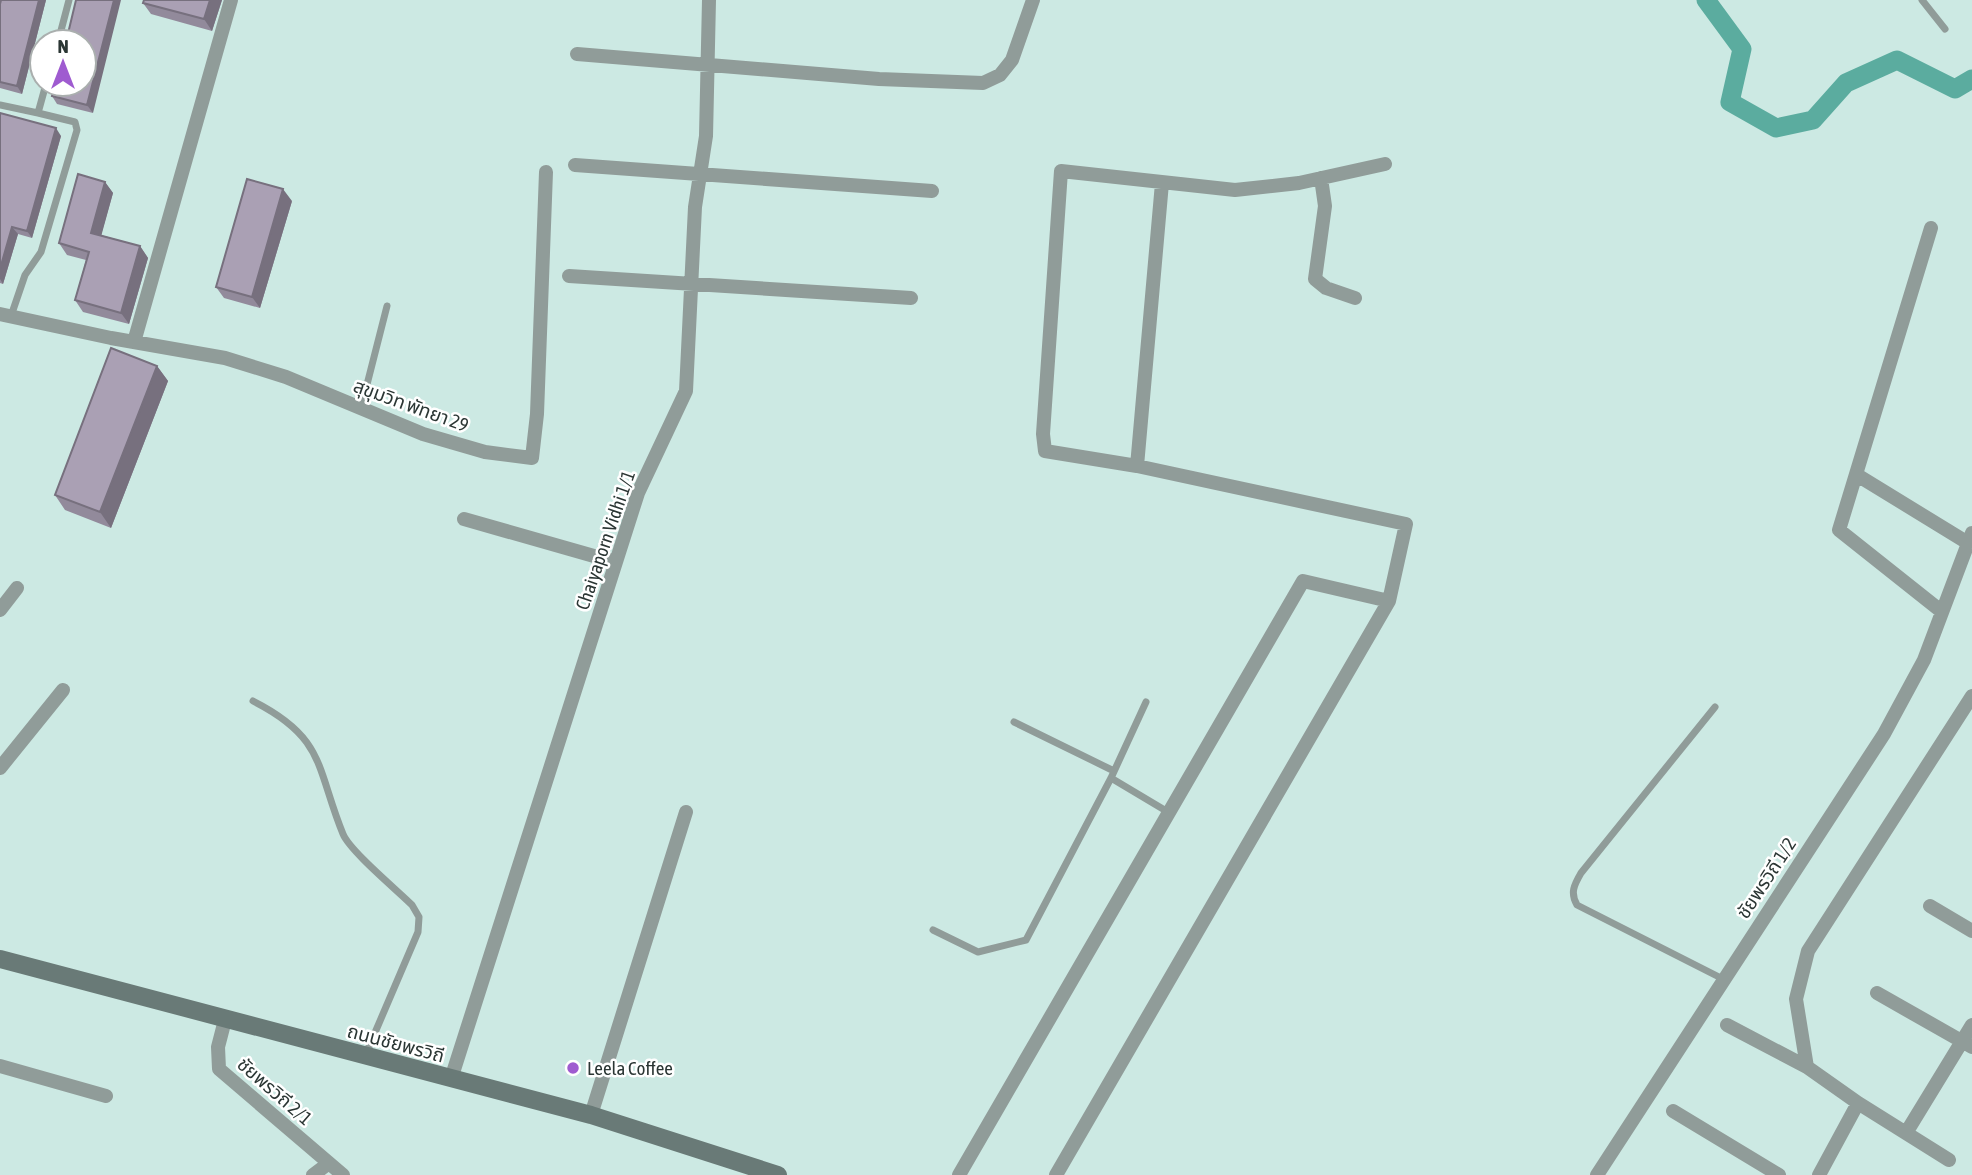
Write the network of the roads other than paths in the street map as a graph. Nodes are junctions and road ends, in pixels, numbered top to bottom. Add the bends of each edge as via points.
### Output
1 (69, 0) edge
2 (230, 0) edge
3 (709, 0) edge
4 (1033, 0) edge
5 (1922, 0) edge
6 (62, 28) edge
7 (1945, 29) dead end
8 (577, 54) dead end
9 (708, 66) junction
10 (42, 98) edge
11 (0, 105) edge
12 (38, 113) junction
13 (1385, 164) dead end
14 (575, 165) dead end
15 (546, 172) dead end
16 (701, 172) junction
17 (1321, 178) junction
18 (1162, 183) junction
19 (932, 191) dead end
20 (1931, 228) dead end
21 (569, 276) dead end
22 (691, 281) junction
23 (911, 298) dead end
24 (1355, 299) dead end
25 (387, 306) dead end
26 (6, 315) edge
27 (134, 342) junction
28 (361, 408) junction
29 (1138, 466) junction
30 (1857, 475) junction
31 (464, 519) dead end
32 (1970, 538) edge
33 (615, 562) junction
34 (17, 587) dead end
35 (1388, 601) junction
36 (0, 610) edge
37 (1941, 611) junction
38 (63, 690) dead end
39 (1972, 697) edge
40 (253, 701) dead end
41 (1146, 702) dead end
42 (1715, 706) dead end
43 (1014, 722) dead end
44 (0, 768) edge
45 (1112, 774) junction
46 (686, 812) dead end
47 (1168, 812) junction
48 (1930, 906) dead end
49 (933, 930) dead end
50 (1972, 931) edge
51 (0, 959) edge
52 (1723, 979) junction
53 (1877, 993) dead end
54 (225, 1020) junction
55 (1727, 1025) dead end
56 (1972, 1025) edge
57 (1967, 1044) edge
58 (365, 1057) junction
59 (0, 1066) edge
60 (1807, 1067) junction
61 (451, 1079) junction
62 (106, 1096) dead end
63 (1858, 1103) junction
64 (1673, 1111) dead end
65 (591, 1115) junction
66 (1906, 1133) junction
67 (1950, 1160) dead end
68 (329, 1163) junction
69 (751, 1170) edge
70 (313, 1175) edge
71 (343, 1175) edge
72 (778, 1175) edge
73 (959, 1175) edge
74 (1056, 1175) edge
75 (1597, 1175) edge
76 (1779, 1175) edge
77 (1819, 1175) edge

1 - 6 lane
2 - 27 street
3 - 9 street, Chaiyaporn Vidhi 1/1
4 - 9 street via 1012,60 1000,75 983,83
5 - 7 lane
8 - 9 street
9 - 16 street, Chaiyaporn Vidhi 1/1
10 - 12 lane
11 - 12 lane
12 - 26 lane via 75,122 77,130 41,252
13 - 17 street
14 - 16 street
15 - 28 street, สุขุมวิท พัทยา 29 via 533,458 485,452 423,435
16 - 19 street
16 - 22 street, Chaiyaporn Vidhi 1/1
17 - 18 street via 1235,190
17 - 24 street via 1325,206 1315,279
18 - 29 street
18 - 29 street via 1061,171 1042,434 1045,452
20 - 30 street
21 - 22 street
22 - 23 street
22 - 33 street, Chaiyaporn Vidhi 1/1 via 686,391 638,493
25 - 28 lane
26 - 27 street, สุขุมวิท พัทยา 29
27 - 28 street, สุขุมวิท พัทยา 29 via 225,358 286,376
29 - 35 street via 1406,524
30 - 32 street
30 - 37 street via 1839,530
31 - 33 street
32 - 37 street, ชัยพรวิถี 1/2
33 - 61 street, Chaiyaporn Vidhi 1/1
34 - 36 street
35 - 47 street via 1303,582
35 - 74 street
37 - 52 street, ชัยพรวิถี 1/2 via 1924,660 1884,734
38 - 44 street
39 - 60 street via 1808,951 1796,999
40 - 58 lane via 286,717 312,747 343,835 419,917 418,932
41 - 45 lane
42 - 52 lane via 1581,873 1573,898 1577,905
43 - 45 lane
45 - 47 lane
45 - 49 lane via 1026,940 978,951
46 - 65 street
47 - 73 street
48 - 50 street
51 - 54 main road, ถนนชัยพรวิถี
52 - 75 street, ชัยพรวิถี 1/2
53 - 57 street
54 - 58 main road, ถนนชัยพรวิถี
54 - 68 street, ชัยพรวิถี 2/1 via 218,1047 219,1069
55 - 60 street
56 - 57 street
57 - 66 street
58 - 61 main road, ถนนชัยพรวิถี
59 - 62 street
60 - 63 street
61 - 65 main road, ถนนชัยพรวิถี
63 - 66 street
63 - 77 street
64 - 76 street
65 - 69 main road, ถนนชัยพรวิถี
66 - 67 street
68 - 70 street
68 - 71 street, ชัยพรวิถี 2/1
69 - 72 main road, ถนนชัยพรวิถี

